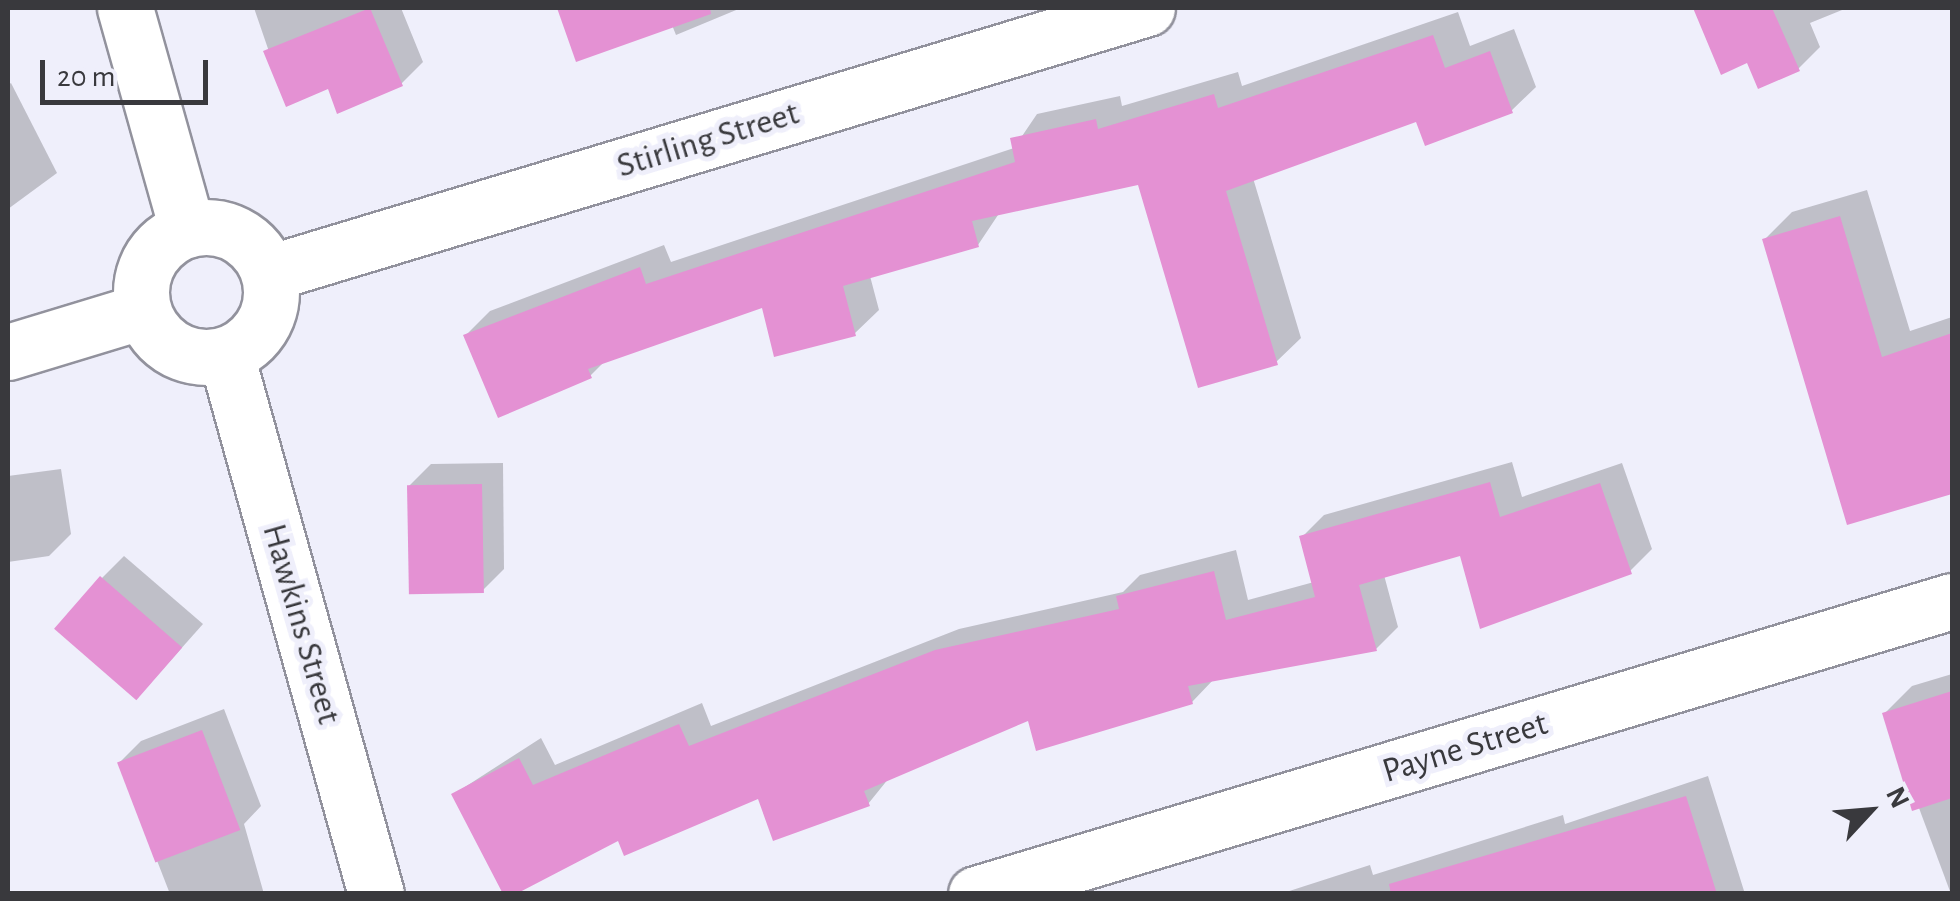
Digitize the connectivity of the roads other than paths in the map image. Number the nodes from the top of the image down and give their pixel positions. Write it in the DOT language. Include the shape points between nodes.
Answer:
graph roads {
  1 [pos="125,8"];
  2 [pos="1147,8"];
  3 [pos="187,229"];
  4 [pos="269,273"];
  5 [pos="143,311"];
  6 [pos="8,352"];
  7 [pos="226,355"];
  8 [pos="1952,601"];
  9 [pos="376,894"];
  10 [pos="976,894"];
  1 -- 3 [label="street"];
  2 -- 4 [label="street, Stirling Street"];
  3 -- 4 [label="street" via="228,230"];
  3 -- 5 [label="street" via="149,261"];
  4 -- 7 [label="street" via="269,314"];
  5 -- 6 [label="street"];
  5 -- 7 [label="street" via="176,349"];
  7 -- 9 [label="street, Hawkins Street"];
  8 -- 10 [label="street, Payne Street"];
}
